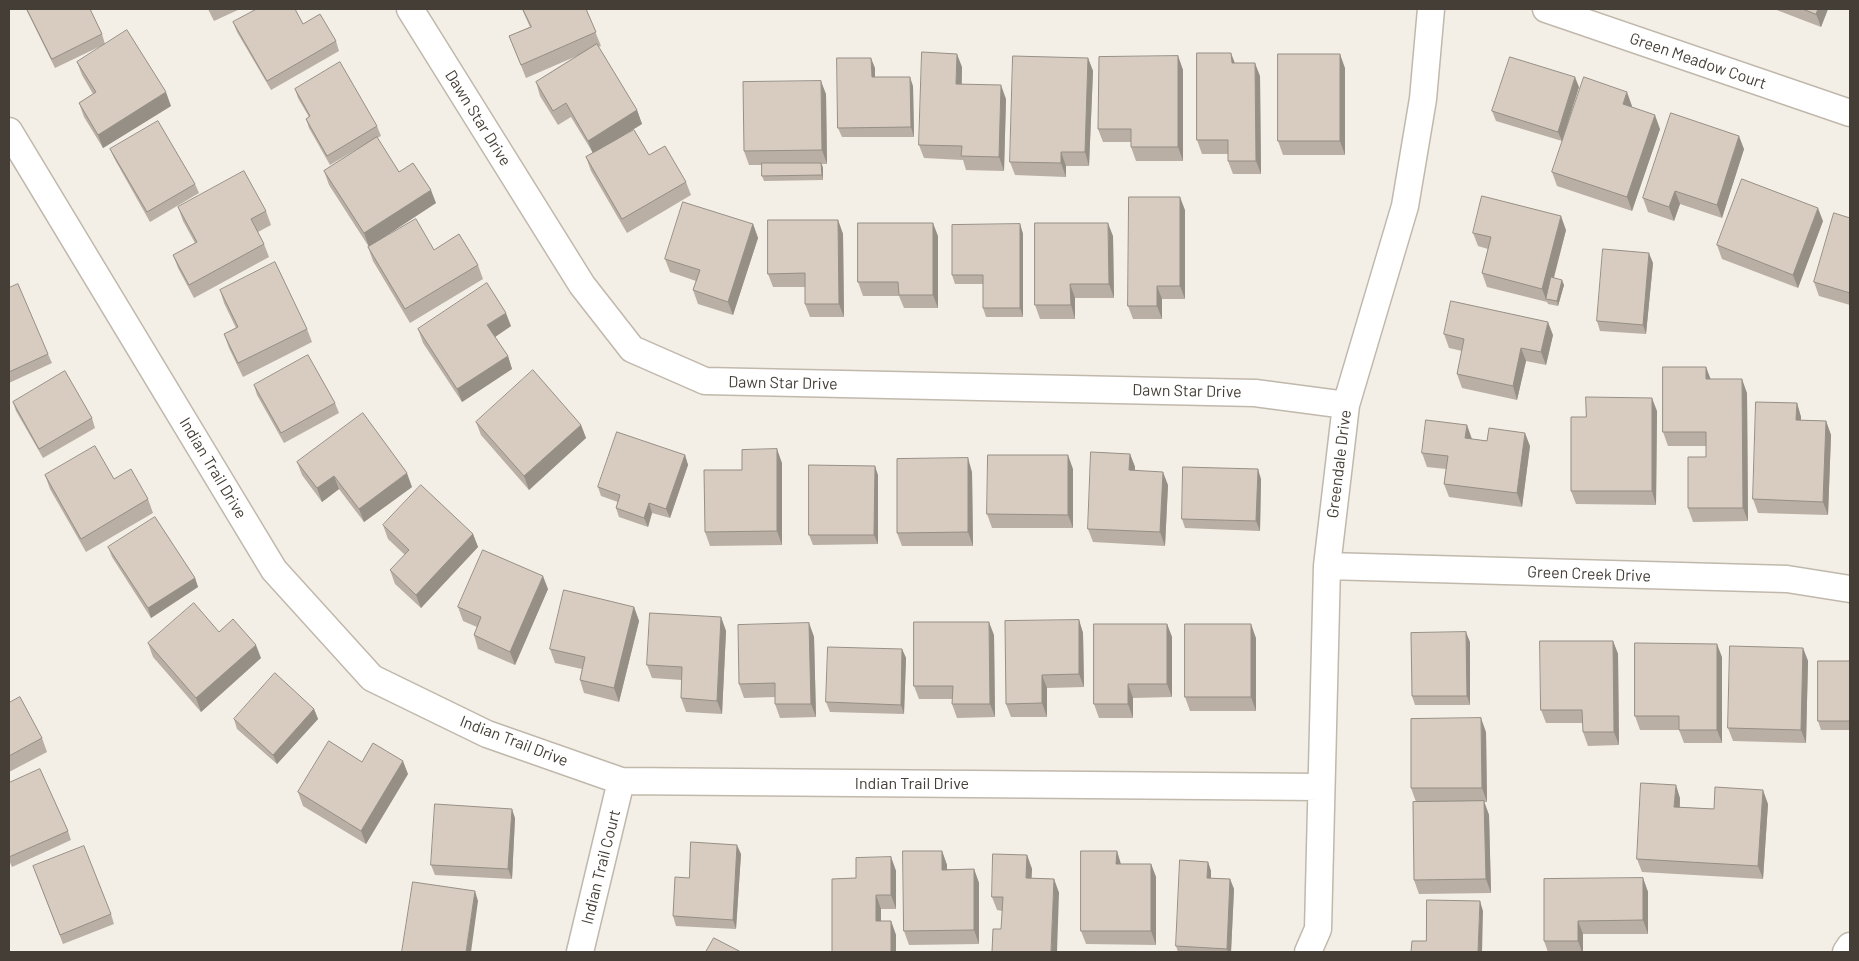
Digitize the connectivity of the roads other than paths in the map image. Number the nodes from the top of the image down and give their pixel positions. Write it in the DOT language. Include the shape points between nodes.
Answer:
graph roads {
  1 [pos="410,9"];
  2 [pos="1431,9"];
  3 [pos="1546,9"];
  4 [pos="1850,113"];
  5 [pos="9,132"];
  6 [pos="1346,405"];
  7 [pos="1327,566"];
  8 [pos="1850,589"];
  9 [pos="621,781"];
  10 [pos="1320,787"];
  11 [pos="1313,941"];
  12 [pos="1850,946"];
  13 [pos="580,952"];
  14 [pos="1330,952"];
  15 [pos="1846,952"];
  1 -- 6 [label="street, Dawn Star Drive" via="582,285 632,350 705,381 1255,393"];
  2 -- 6 [label="street, Greendale Drive" via="1423,99 1405,206"];
  3 -- 4 [label="street, Green Meadow Court"];
  5 -- 9 [label="street, Indian Trail Drive" via="274,570 372,678 487,734"];
  6 -- 7 [label="street, Greendale Drive"];
  7 -- 8 [label="street, Green Creek Drive" via="1787,580"];
  7 -- 10 [label="street, Greendale Drive"];
  9 -- 10 [label="street, Indian Trail Drive"];
  9 -- 13 [label="street, Indian Trail Court"];
  10 -- 11 [label="street, Greendale Drive"];
  11 -- 14 [label="street, Greendale Drive"];
  12 -- 15 [label="street"];
}
